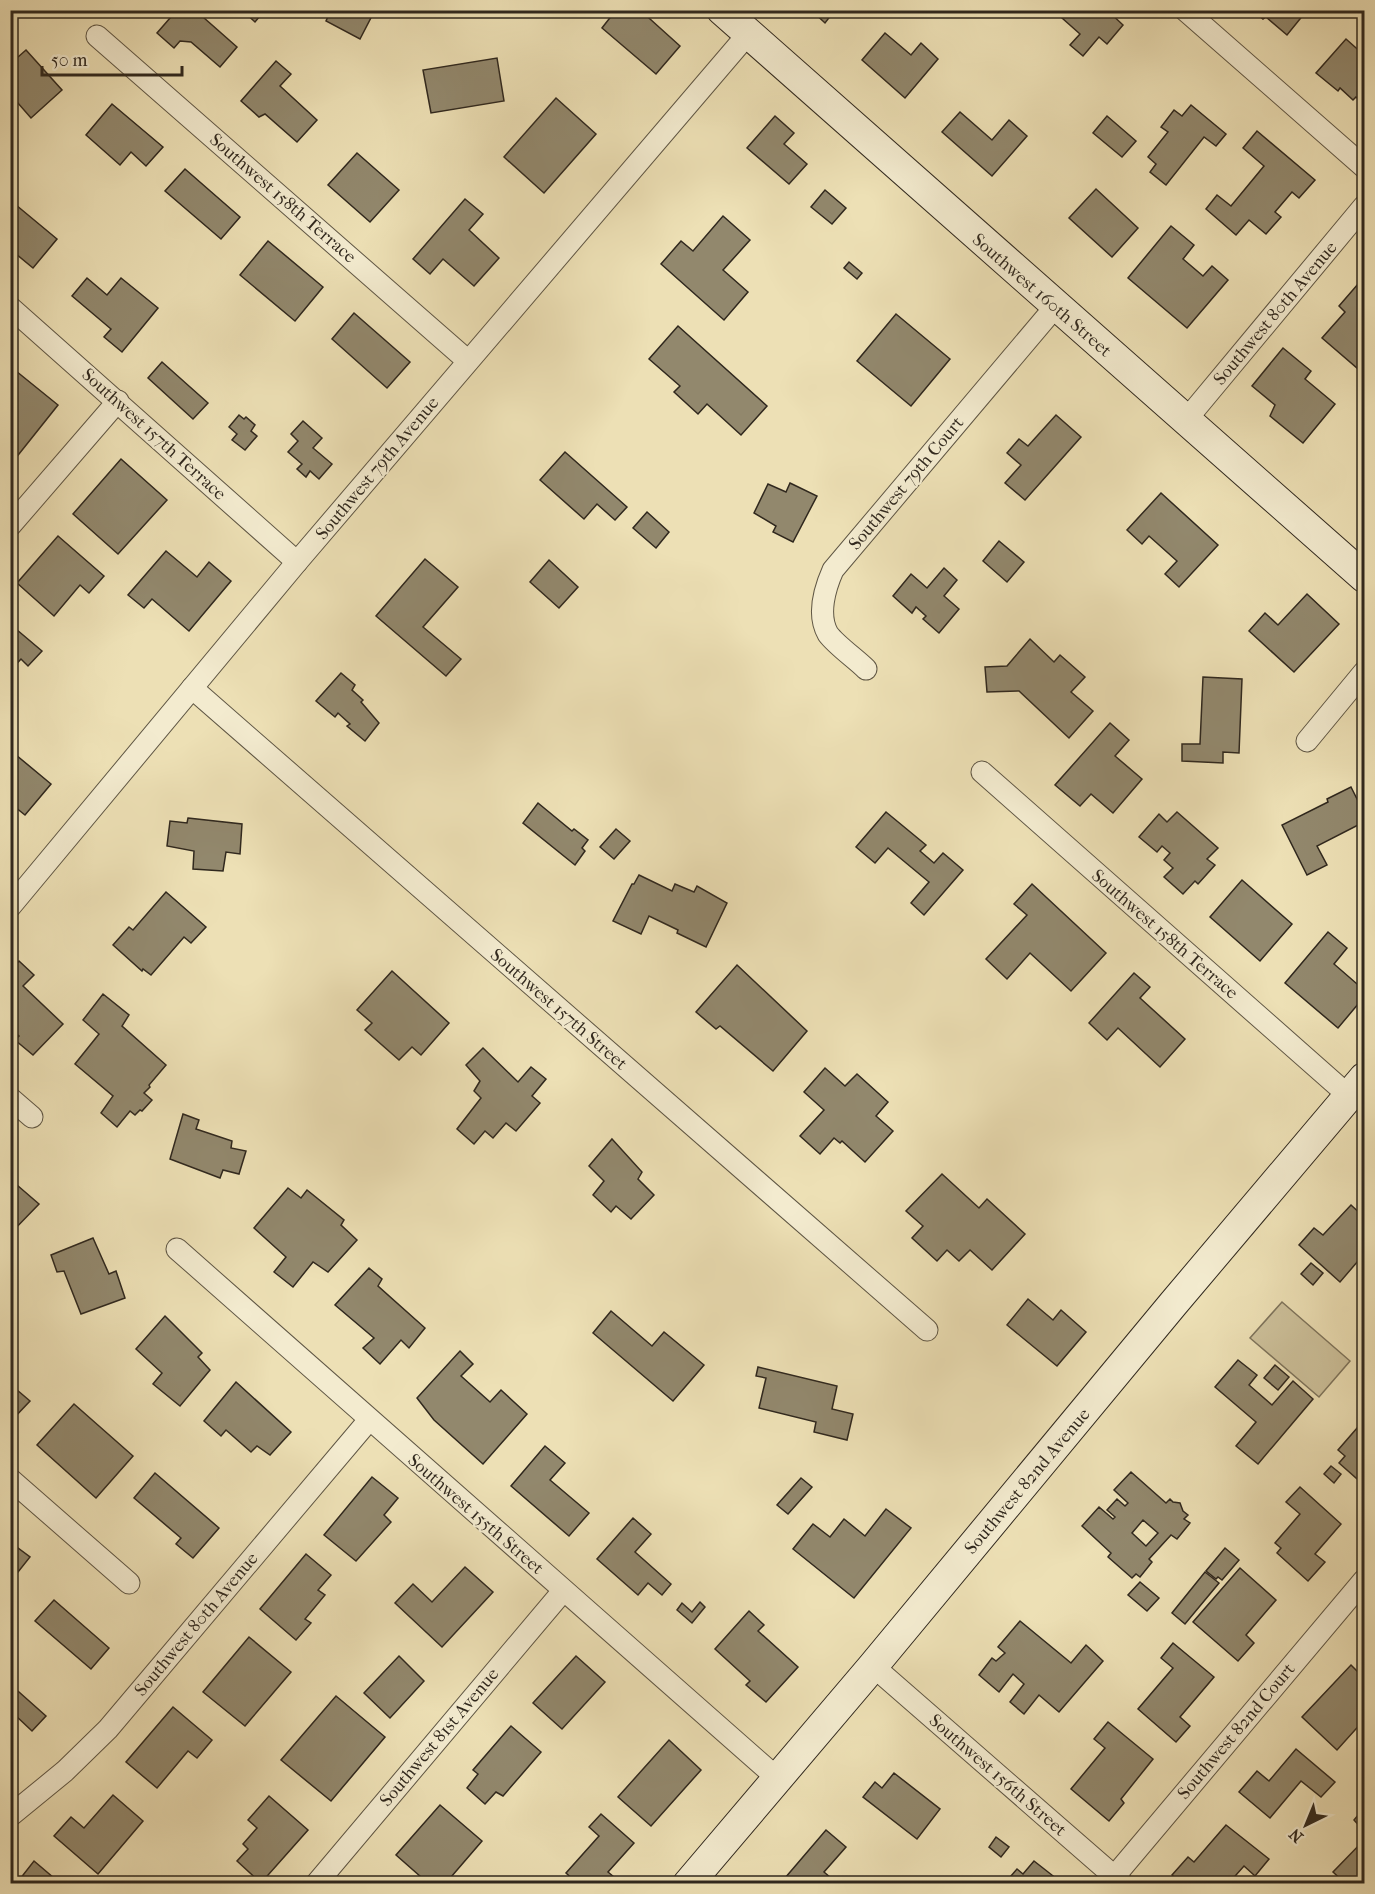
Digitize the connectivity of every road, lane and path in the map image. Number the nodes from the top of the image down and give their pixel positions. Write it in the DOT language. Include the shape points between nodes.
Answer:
graph roads {
  1 [pos="722,10"];
  2 [pos="1185,10"];
  3 [pos="748,34"];
  4 [pos="98,36"];
  5 [pos="1365,167"];
  6 [pos="1365,206"];
  7 [pos="10,307"];
  8 [pos="1055,307"];
  9 [pos="468,361"];
  10 [pos="118,401"];
  11 [pos="1186,420"];
  12 [pos="10,526"];
  13 [pos="297,562"];
  14 [pos="1365,577"];
  15 [pos="866,669"];
  16 [pos="1365,672"];
  17 [pos="192,688"];
  18 [pos="1307,741"];
  19 [pos="982,772"];
  20 [pos="10,908"];
  21 [pos="1357,1087"];
  22 [pos="10,1098"];
  23 [pos="32,1117"];
  24 [pos="177,1249"];
  25 [pos="927,1330"];
  26 [pos="369,1420"];
  27 [pos="10,1479"];
  28 [pos="1365,1580"];
  29 [pos="129,1583"];
  30 [pos="563,1591"];
  31 [pos="873,1666"];
  32 [pos="777,1778"];
  33 [pos="10,1816"];
  34 [pos="1115,1881"];
  35 [pos="316,1884"];
  36 [pos="688,1884"];
  1 -- 3 [label="street, Southwest 160th Street"];
  2 -- 5 [label="street"];
  3 -- 8 [label="street, Southwest 160th Street"];
  3 -- 9 [label="street, Southwest 79th Avenue"];
  4 -- 9 [label="street, Southwest 158th Terrace"];
  6 -- 11 [label="street, Southwest 80th Avenue"];
  7 -- 10 [label="street, Southwest 157th Terrace"];
  8 -- 11 [label="street, Southwest 160th Street"];
  8 -- 15 [label="street, Southwest 79th Court" via="833,570 824,601 824,621 829,634"];
  9 -- 13 [label="street, Southwest 79th Avenue"];
  10 -- 12 [label="street"];
  10 -- 13 [label="street, Southwest 157th Terrace"];
  11 -- 14 [label="street, Southwest 160th Street"];
  13 -- 17 [label="street, Southwest 79th Avenue"];
  16 -- 18 [label="street"];
  17 -- 20 [label="street, Southwest 79th Avenue"];
  17 -- 25 [label="street, Southwest 157th Street"];
  19 -- 21 [label="street, Southwest 158th Terrace"];
  21 -- 31 [label="street, Southwest 82nd Avenue"];
  22 -- 23 [label="street"];
  24 -- 26 [label="street, Southwest 155th Street"];
  26 -- 30 [label="street, Southwest 155th Street"];
  26 -- 33 [label="street, Southwest 80th Avenue" via="108,1729"];
  27 -- 29 [label="street"];
  28 -- 34 [label="street, Southwest 82nd Court"];
  30 -- 32 [label="street, Southwest 155th Street"];
  30 -- 35 [label="street, Southwest 81st Avenue"];
  31 -- 32 [label="street, Southwest 82nd Avenue"];
  31 -- 34 [label="street, Southwest 156th Street"];
  32 -- 36 [label="street, Southwest 82nd Avenue"];
}
